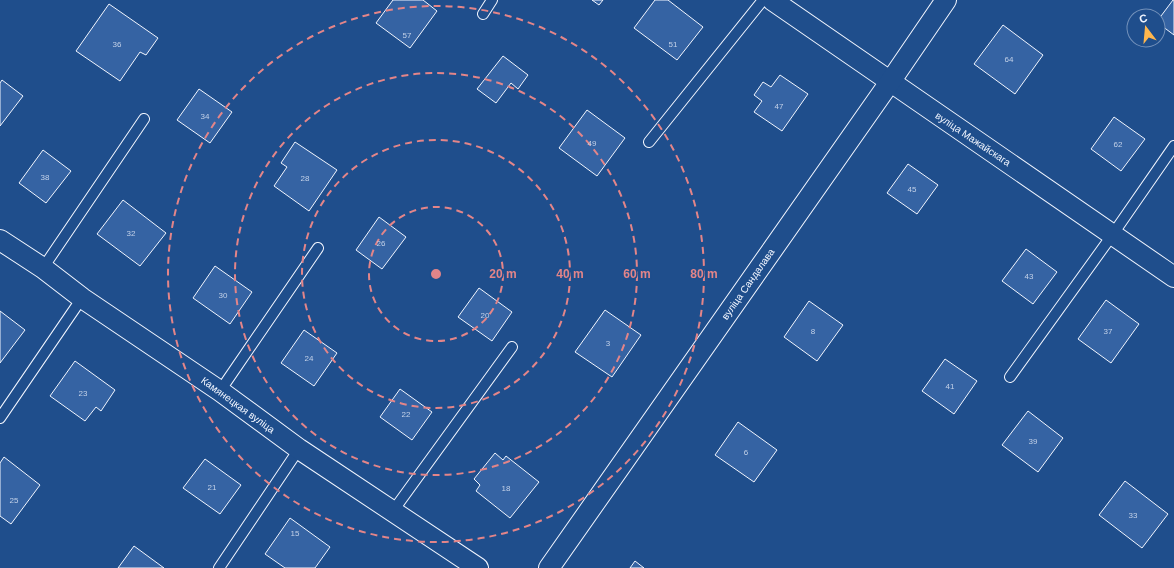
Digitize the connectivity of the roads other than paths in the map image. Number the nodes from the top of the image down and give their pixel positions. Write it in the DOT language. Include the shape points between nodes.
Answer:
graph roads {
  1 [pos="492,0"];
  2 [pos="763,0"];
  3 [pos="772,0"];
  4 [pos="946,0"];
  5 [pos="483,14"];
  6 [pos="890,82"];
  7 [pos="144,119"];
  8 [pos="650,142"];
  9 [pos="1174,146"];
  10 [pos="1113,234"];
  11 [pos="0,240"];
  12 [pos="318,248"];
  13 [pos="43,268"];
  14 [pos="1174,277"];
  15 [pos="82,298"];
  16 [pos="512,347"];
  17 [pos="1010,377"];
  18 [pos="220,391"];
  19 [pos="0,418"];
  20 [pos="298,449"];
  21 [pos="393,511"];
  22 [pos="219,568"];
  23 [pos="478,568"];
  24 [pos="549,568"];
  1 -- 5 [label="lane"];
  2 -- 8 [label="lane"];
  3 -- 6 [label="street, вуліца Мажайскага"];
  4 -- 6 [label="street, вуліца Сандалава"];
  6 -- 10 [label="street, вуліца Мажайскага"];
  6 -- 24 [label="street, вуліца Сандалава"];
  7 -- 13 [label="lane"];
  9 -- 10 [label="lane"];
  10 -- 14 [label="street, вуліца Мажайскага"];
  10 -- 17 [label="lane"];
  11 -- 13 [label="street, Камянецкая вуліца"];
  12 -- 18 [label="lane"];
  13 -- 15 [label="street, Камянецкая вуліца"];
  15 -- 18 [label="street, Камянецкая вуліца"];
  15 -- 19 [label="lane"];
  16 -- 21 [label="lane"];
  18 -- 20 [label="street, Камянецкая вуліца"];
  20 -- 21 [label="street, Камянецкая вуліца"];
  20 -- 22 [label="lane"];
  21 -- 23 [label="street, Камянецкая вуліца"];
}
